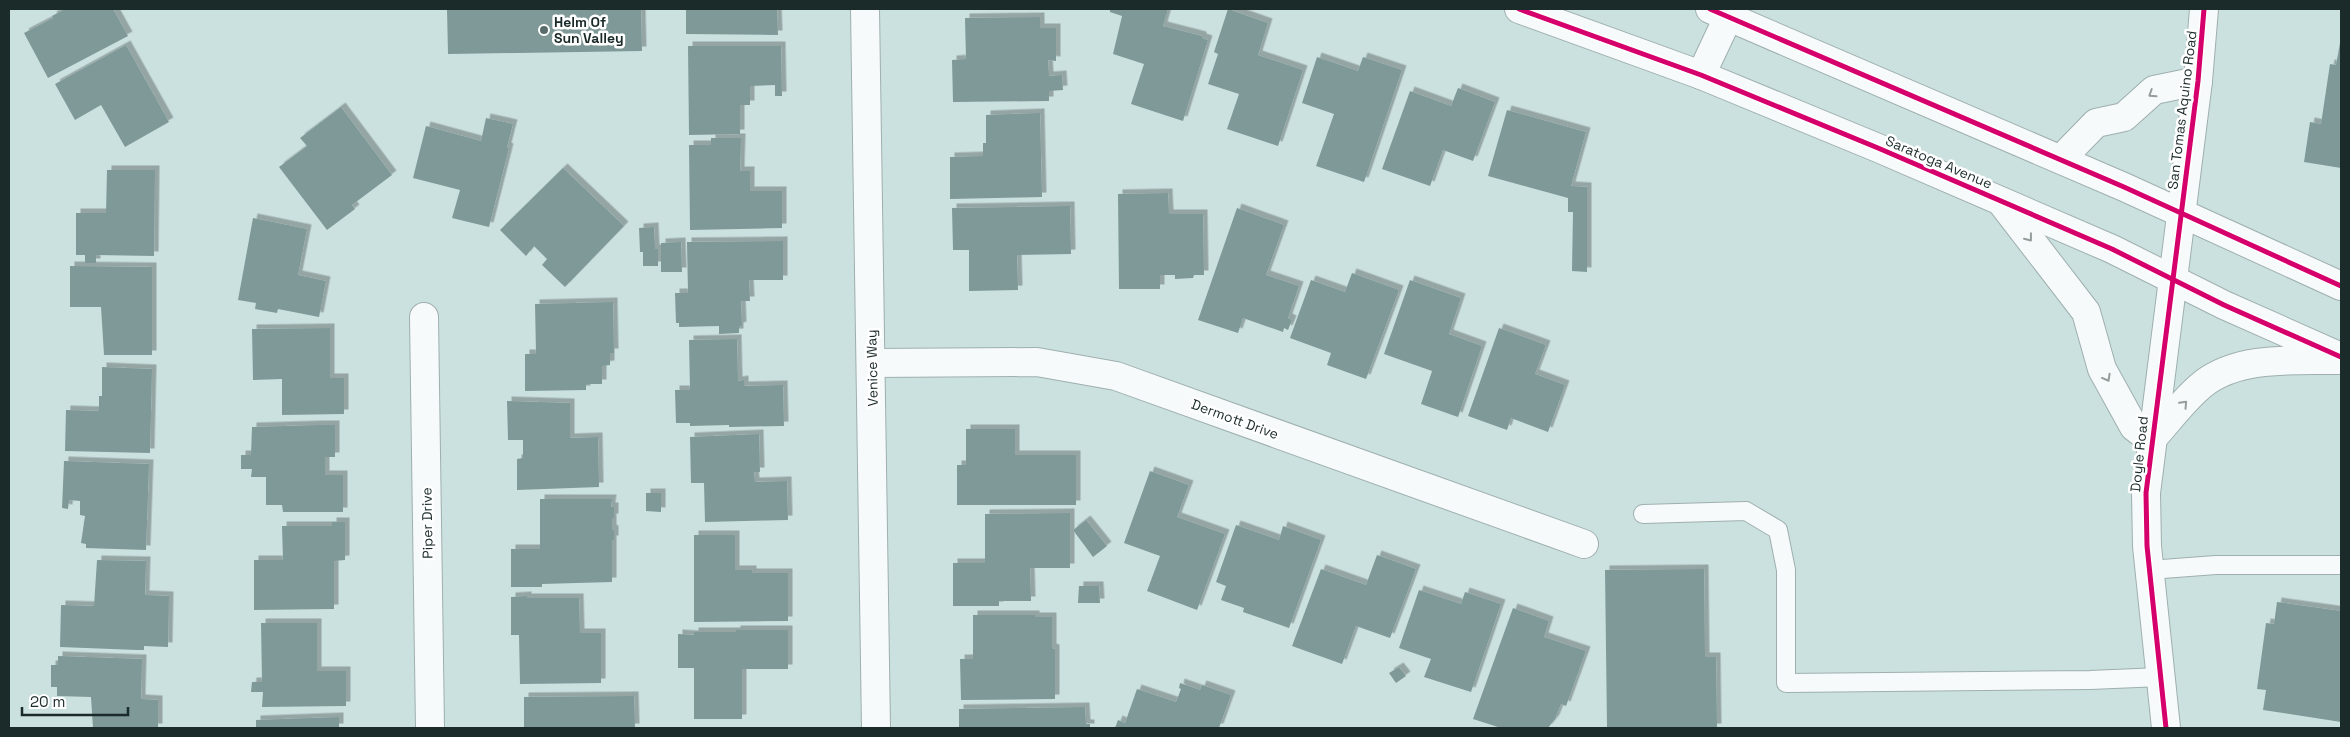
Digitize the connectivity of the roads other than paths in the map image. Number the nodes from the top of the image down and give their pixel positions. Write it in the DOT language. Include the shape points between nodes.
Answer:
graph roads {
  1 [pos="865,9"];
  2 [pos="1519,9"];
  3 [pos="2204,9"];
  4 [pos="1724,11"];
  5 [pos="1701,75"];
  6 [pos="2198,81"];
  7 [pos="2061,159"];
  8 [pos="1999,200"];
  9 [pos="2181,214"];
  10 [pos="2172,278"];
  11 [pos="2341,286"];
  12 [pos="424,317"];
  13 [pos="2341,358"];
  14 [pos="872,363"];
  15 [pos="2151,440"];
  16 [pos="1642,514"];
  17 [pos="1584,544"];
  18 [pos="2341,565"];
  19 [pos="2150,570"];
  20 [pos="2161,677"];
  21 [pos="430,728"];
  22 [pos="876,728"];
  23 [pos="2166,728"];
  1 -- 14 [label="main road, Venice Way"];
  2 -- 5 [label="main road, Saratoga Avenue"];
  3 -- 6 [label="main road, San Tomas Aquino Road"];
  4 -- 5 [label="main road"];
  4 -- 7 [label="main road"];
  5 -- 8 [label="main road, Saratoga Avenue"];
  6 -- 7 [label="main road, one-way" via="2154,90 2124,117 2096,123"];
  6 -- 9 [label="main road, San Tomas Aquino Road"];
  7 -- 9 [label="main road"];
  8 -- 10 [label="main road, Saratoga Avenue"];
  8 -- 15 [label="main road, one-way" via="2086,312 2102,368 2134,426"];
  9 -- 10 [label="main road, Doyle Road"];
  9 -- 11 [label="main road"];
  10 -- 13 [label="main road, Saratoga Avenue"];
  10 -- 15 [label="main road, Doyle Road"];
  12 -- 21 [label="main road, Piper Drive"];
  15 -- 13 [label="main road, one-way" via="2203,384 2220,374 2244,365"];
  14 -- 17 [label="main road, Dermott Drive" via="1037,362 1116,376"];
  14 -- 22 [label="main road, Venice Way"];
  15 -- 19 [label="main road, Doyle Road" via="2146,493"];
  16 -- 20 [label="lane" via="1746,511 1778,530 1786,570 1786,683"];
  18 -- 19 [label="lane" via="2216,565"];
  19 -- 20 [label="main road, Doyle Road"];
  20 -- 23 [label="main road, Doyle Road"];
}
